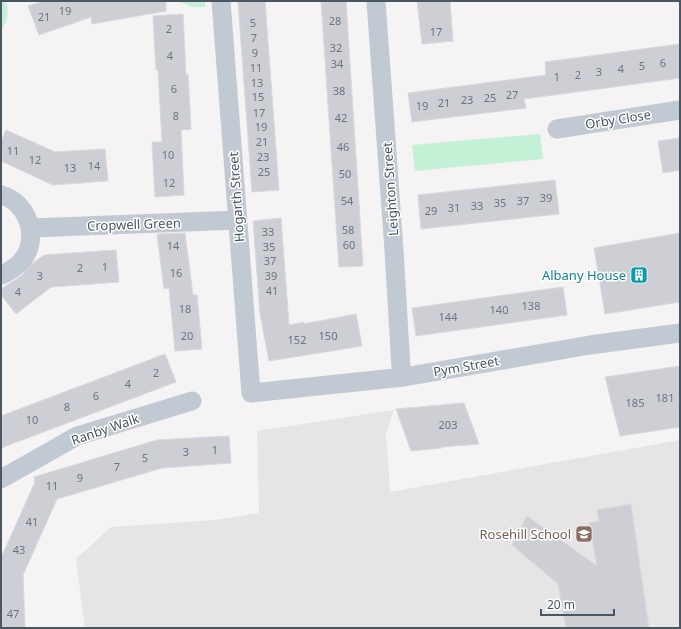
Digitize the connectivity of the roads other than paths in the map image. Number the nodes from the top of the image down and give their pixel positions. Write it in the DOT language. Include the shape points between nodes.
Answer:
graph roads {
  1 [pos="221,1"];
  2 [pos="376,1"];
  3 [pos="680,110"];
  4 [pos="556,129"];
  5 [pos="1,195"];
  6 [pos="238,220"];
  7 [pos="31,228"];
  8 [pos="1,275"];
  9 [pos="680,333"];
  10 [pos="404,377"];
  11 [pos="251,394"];
  12 [pos="192,401"];
  13 [pos="1,479"];
  1 -- 6 [label="street, Hogarth Street"];
  2 -- 10 [label="street, Leighton Street" via="401,368"];
  3 -- 4 [label="street, Orby Close"];
  5 -- 7 [label="street" via="9,197 24,210"];
  6 -- 7 [label="street, Cropwell Green"];
  6 -- 11 [label="street, Hogarth Street"];
  7 -- 8 [label="street" via="30,247 20,263"];
  9 -- 10 [label="street, Pym Street" via="590,345"];
  10 -- 11 [label="street, Pym Street"];
  12 -- 13 [label="street, Ranby Walk" via="77,436"];
}
